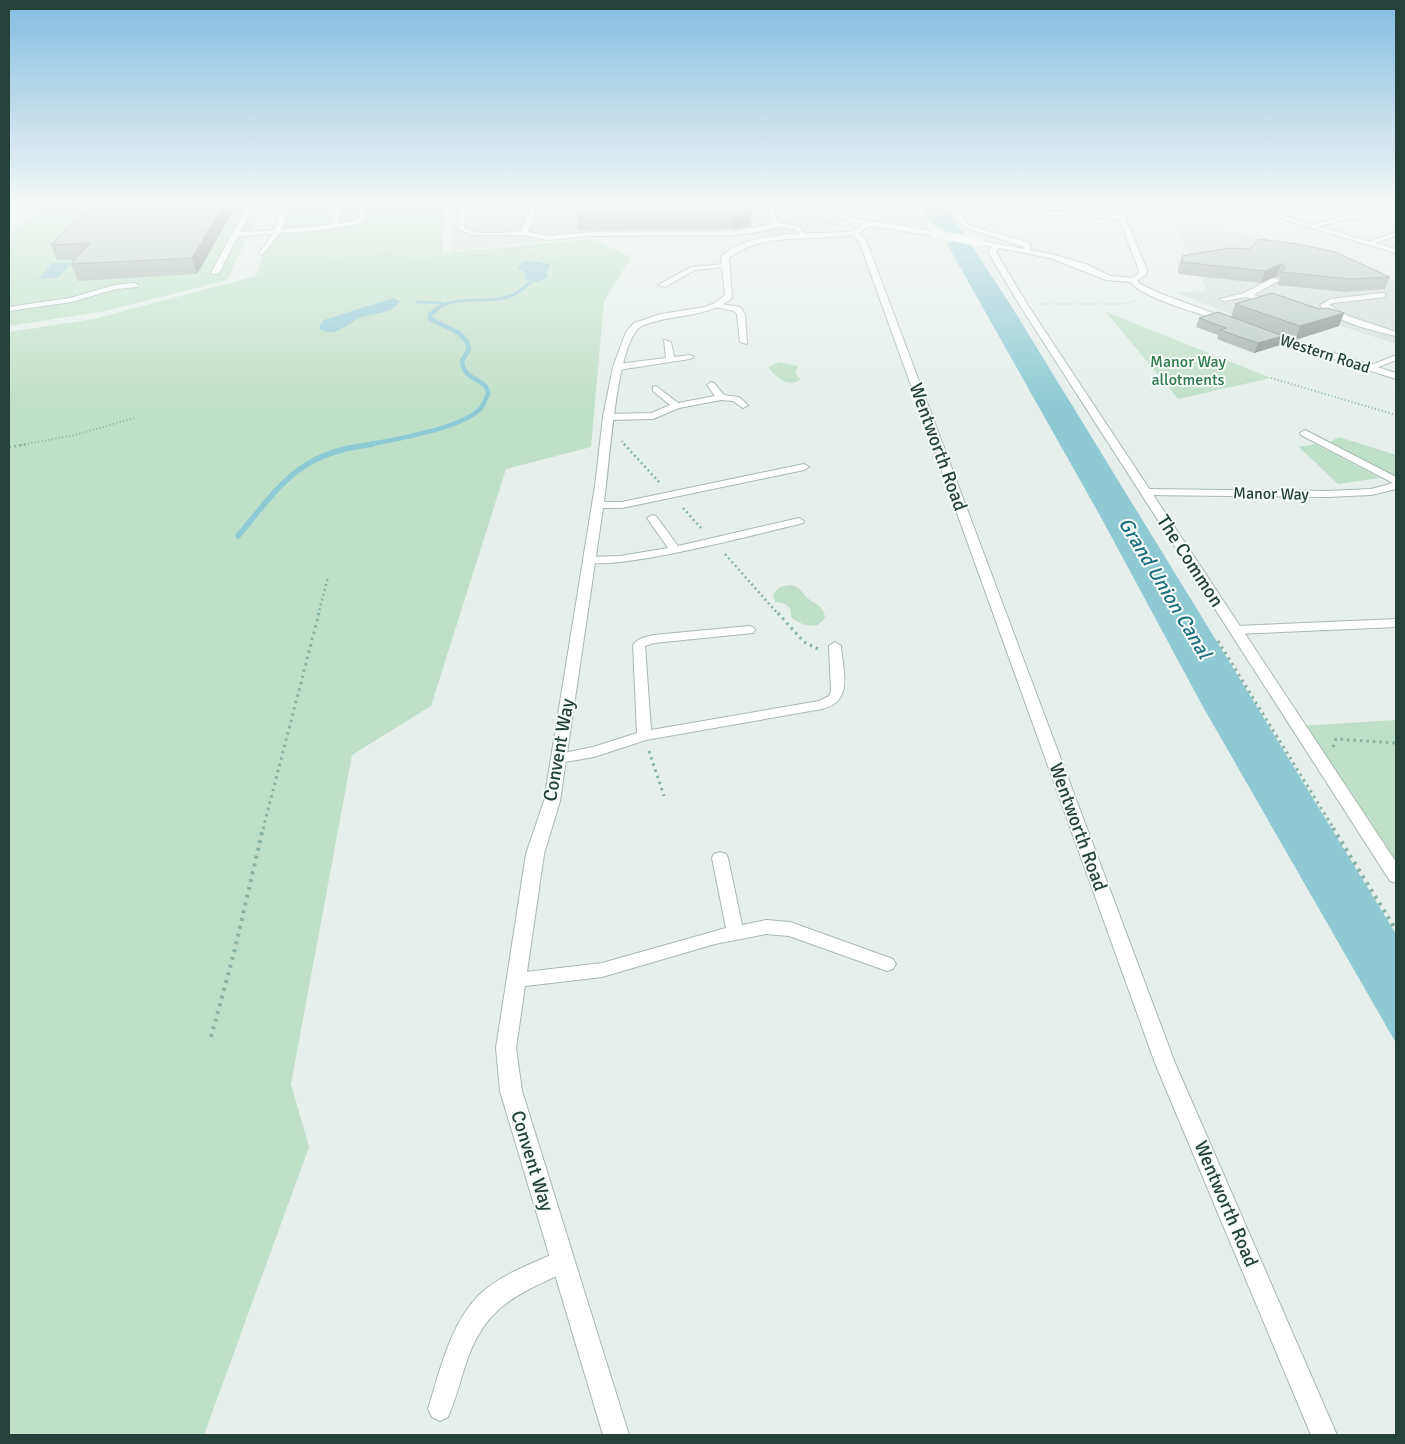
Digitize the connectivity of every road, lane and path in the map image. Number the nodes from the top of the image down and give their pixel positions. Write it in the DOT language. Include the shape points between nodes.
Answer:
graph roads {
  1 [pos="688,271"];
  2 [pos="726,271"];
  3 [pos="874,271"];
  4 [pos="1004,271"];
  5 [pos="1093,271"];
  6 [pos="1143,271"];
  7 [pos="1132,280"];
  8 [pos="1276,280"];
  9 [pos="134,285"];
  10 [pos="662,285"];
  11 [pos="1156,295"];
  12 [pos="1246,295"];
  13 [pos="1382,295"];
  14 [pos="1170,298"];
  15 [pos="1224,299"];
  16 [pos="1023,304"];
  17 [pos="718,305"];
  18 [pos="1285,306"];
  19 [pos="9,309"];
  20 [pos="1338,315"];
  21 [pos="1328,317"];
  22 [pos="1238,324"];
  23 [pos="1256,330"];
  24 [pos="1396,334"];
  25 [pos="667,342"];
  26 [pos="744,342"];
  27 [pos="690,357"];
  28 [pos="1396,357"];
  29 [pos="671,360"];
  30 [pos="618,367"];
  31 [pos="1368,368"];
  32 [pos="1396,376"];
  33 [pos="1271,378"];
  34 [pos="711,384"];
  35 [pos="656,389"];
  36 [pos="721,397"];
  37 [pos="742,405"];
  38 [pos="676,406"];
  39 [pos="1396,415"];
  40 [pos="608,417"];
  41 [pos="134,418"];
  42 [pos="1305,433"];
  43 [pos="9,447"];
  44 [pos="804,467"];
  45 [pos="1396,481"];
  46 [pos="1396,486"];
  47 [pos="1146,492"];
  48 [pos="597,506"];
  49 [pos="652,518"];
  50 [pos="799,522"];
  51 [pos="675,550"];
  52 [pos="590,560"];
  53 [pos="328,577"];
  54 [pos="1396,623"];
  55 [pos="749,630"];
  56 [pos="1236,630"];
  57 [pos="835,646"];
  58 [pos="644,736"];
  59 [pos="1396,743"];
  60 [pos="1333,748"];
  61 [pos="559,758"];
  62 [pos="664,796"];
  63 [pos="720,858"];
  64 [pos="1396,876"];
  65 [pos="735,933"];
  66 [pos="886,964"];
  67 [pos="517,980"];
  68 [pos="211,1037"];
  69 [pos="563,1261"];
  70 [pos="440,1409"];
  71 [pos="616,1435"];
  72 [pos="1324,1435"];
  1 -- 10 [label="lane"];
  2 -- 17 [label="street" via="729,296"];
  3 -- 72 [label="street, Wentworth Road" via="1165,1063"];
  4 -- 16 [label="street, The Common"];
  5 -- 7 [label="street" via="1109,278"];
  6 -- 7 [label="street"];
  7 -- 11 [label="street"];
  7 -- 14 [label="street" via="1149,285"];
  8 -- 12 [label="lane"];
  9 -- 19 [label="lane" via="71,300"];
  11 -- 14 [label="street"];
  11 -- 16 [label="path" via="1124,304"];
  12 -- 15 [label="lane"];
  12 -- 18 [label="lane"];
  13 -- 20 [label="lane" via="1331,301 1324,305"];
  14 -- 22 [label="street"];
  16 -- 47 [label="street, The Common"];
  17 -- 26 [label="lane" via="737,309 741,314"];
  17 -- 30 [label="street, Convent Way" via="637,325 630,332"];
  20 -- 21 [label="lane"];
  20 -- 24 [label="lane"];
  23 -- 31 [label="street, Western Road"];
  25 -- 29 [label="lane"];
  27 -- 29 [label="lane"];
  28 -- 31 [label="lane"];
  29 -- 30 [label="lane"];
  30 -- 40 [label="street, Convent Way"];
  31 -- 32 [label="street, Western Road"];
  33 -- 39 [label="path"];
  34 -- 36 [label="lane"];
  35 -- 38 [label="lane"];
  36 -- 37 [label="lane" via="736,399"];
  36 -- 38 [label="lane"];
  38 -- 40 [label="lane" via="653,416"];
  40 -- 48 [label="street, Convent Way"];
  41 -- 43 [label="path" via="76,435"];
  42 -- 45 [label="street"];
  44 -- 48 [label="street" via="622,505"];
  46 -- 47 [label="street, Manor Way" via="1371,492 1327,494"];
  47 -- 56 [label="street, The Common"];
  48 -- 52 [label="street, Convent Way"];
  49 -- 51 [label="lane"];
  50 -- 51 [label="lane"];
  51 -- 52 [label="lane" via="620,559"];
  52 -- 61 [label="street, Convent Way"];
  53 -- 68 [label="path"];
  54 -- 56 [label="street"];
  55 -- 58 [label="lane" via="654,639 639,645"];
  56 -- 64 [label="street, The Common"];
  57 -- 58 [label="lane" via="838,692 834,699 822,705"];
  58 -- 61 [label="lane" via="594,752"];
  58 -- 62 [label="path"];
  59 -- 60 [label="path" via="1336,739"];
  61 -- 67 [label="street, Convent Way" via="552,801 535,854"];
  63 -- 65 [label="lane"];
  65 -- 66 [label="lane" via="766,927 790,929"];
  65 -- 67 [label="lane" via="602,970"];
  67 -- 69 [label="street, Convent Way" via="506,1048 511,1091"];
  69 -- 70 [label="lane" via="498,1295 482,1309 466,1335"];
  69 -- 71 [label="street, Convent Way"];
}
